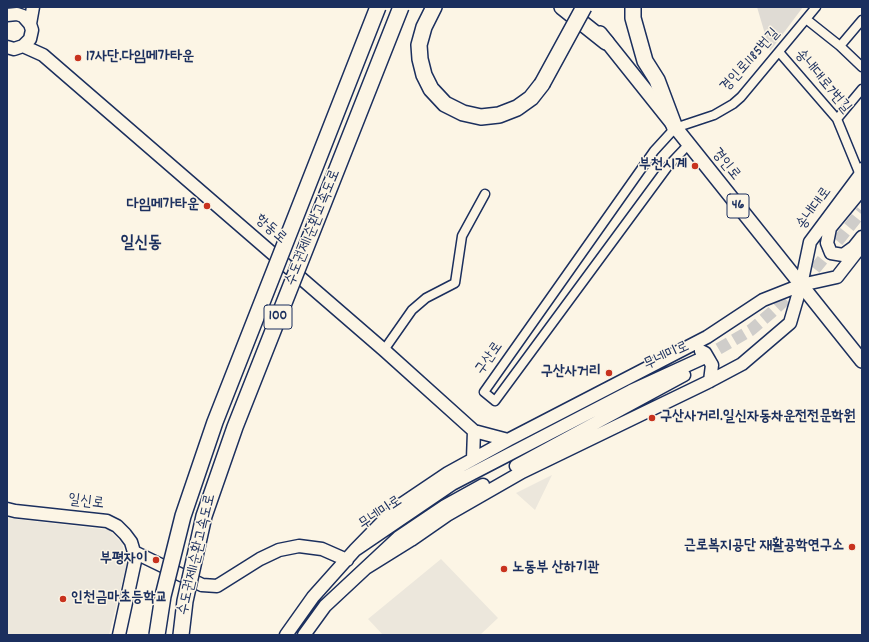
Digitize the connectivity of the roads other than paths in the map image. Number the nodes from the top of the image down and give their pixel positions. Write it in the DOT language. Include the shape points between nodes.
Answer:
graph roads {
  1 [pos="33,7"];
  2 [pos="378,7"];
  3 [pos="401,7"];
  4 [pos="434,7"];
  5 [pos="444,7"];
  6 [pos="562,7"];
  7 [pos="576,7"];
  8 [pos="579,7"];
  9 [pos="584,7"];
  10 [pos="633,7"];
  11 [pos="816,7"];
  12 [pos="10,13"];
  13 [pos="806,19"];
  14 [pos="862,20"];
  15 [pos="31,27"];
  16 [pos="606,42"];
  17 [pos="840,46"];
  18 [pos="13,50"];
  19 [pos="779,52"];
  20 [pos="43,56"];
  21 [pos="862,67"];
  22 [pos="538,82"];
  23 [pos="862,89"];
  24 [pos="837,119"];
  25 [pos="675,128"];
  26 [pos="688,145"];
  27 [pos="861,173"];
  28 [pos="485,194"];
  29 [pos="862,237"];
  30 [pos="862,245"];
  31 [pos="801,285"];
  32 [pos="384,350"];
  33 [pos="683,350"];
  34 [pos="862,361"];
  35 [pos="710,381"];
  36 [pos="474,431"];
  37 [pos="508,440"];
  38 [pos="473,459"];
  39 [pos="7,509"];
  40 [pos="355,550"];
  41 [pos="134,552"];
  42 [pos="347,560"];
  43 [pos="366,568"];
  44 [pos="119,635"];
  45 [pos="157,635"];
  46 [pos="181,635"];
  47 [pos="286,635"];
  48 [pos="304,635"];
  1 -- 15 [label="main road"];
  2 -- 45 [label="highway, 수도권제1순환고속도로 / 100, bridge" via="214,422 183,516 163,596"];
  3 -- 46 [label="highway, 수도권제1순환고속도로 / 100, bridge" via="235,427 204,516 185,601"];
  4 -- 22 [label="highway" via="419,44 420,59 431,89 446,104 463,113 481,117 499,115 517,108 531,98"];
  5 -- 22 [label="highway" via="431,30 427,57 438,84 450,98 466,106 481,109 498,108 514,102"];
  6 -- 16 [label="highway"];
  7 -- 22 [label="highway"];
  8 -- 16 [label="main road, 경인로 / 46"];
  9 -- 22 [label="highway, bridge"];
  10 -- 25 [label="highway" via="632,18 644,61 656,80"];
  11 -- 13 [label="street, 경인로1185번길"];
  12 -- 15 [label="main road" via="23,16"];
  13 -- 17 [label="street"];
  13 -- 19 [label="street, 경인로1185번길"];
  14 -- 17 [label="street"];
  15 -- 18 [label="main road" via="30,39"];
  15 -- 20 [label="main road, 항동로"];
  16 -- 25 [label="main road, 경인로 / 46"];
  17 -- 21 [label="street"];
  18 -- 20 [label="main road, 항동로"];
  19 -- 24 [label="street, 송내대로7번길"];
  19 -- 25 [label="street, 경인로1185번길" via="733,104 714,115"];
  20 -- 32 [label="main road, 항동로"];
  23 -- 24 [label="street"];
  24 -- 27 [label="street, 송내대로7번길"];
  25 -- 26 [label="main road, 경인로 / 46"];
  25 -- 26 [label="street, 구산로" via="654,152 484,392 495,402 669,164"];
  26 -- 31 [label="main road, 경인로 / 46"];
  27 -- 29 [label="main road" via="858,194 830,228 827,242 832,253 843,255"];
  27 -- 31 [label="main road, 송내대로" via="810,242"];
  28 -- 32 [label="street" via="462,236 454,283 426,298 412,310"];
  30 -- 31 [label="main road" via="837,277"];
  31 -- 33 [label="main road" via="763,300"];
  31 -- 34 [label="main road, 경인로 / 46"];
  31 -- 35 [label="main road, 송내대로" via="790,323 742,364"];
  32 -- 36 [label="main road, 항동로"];
  33 -- 35 [label="main road" via="705,353 712,365"];
  33 -- 37 [label="main road"];
  35 -- 43 [label="main road, 송내대로" via="522,472 447,515"];
  36 -- 37 [label="main road, 항동로"];
  36 -- 38 [label="main road"];
  37 -- 38 [label="main road"];
  38 -- 40 [label="main road" via="396,508"];
  39 -- 41 [label="main road, 일신로" via="107,521 125,534"];
  40 -- 42 [label="main road, 무네미로"];
  40 -- 43 [label="main road, 무네미로" via="452,484 631,391 703,358 689,372 445,506 399,537"];
  41 -- 42 [label="main road" via="202,585 217,586 278,550 299,546 322,549"];
  41 -- 44 [label="main road" via="135,561"];
  42 -- 47 [label="main road, 무네미로" via="313,597"];
  43 -- 48 [label="main road, 무네미로" via="325,606"];
}
